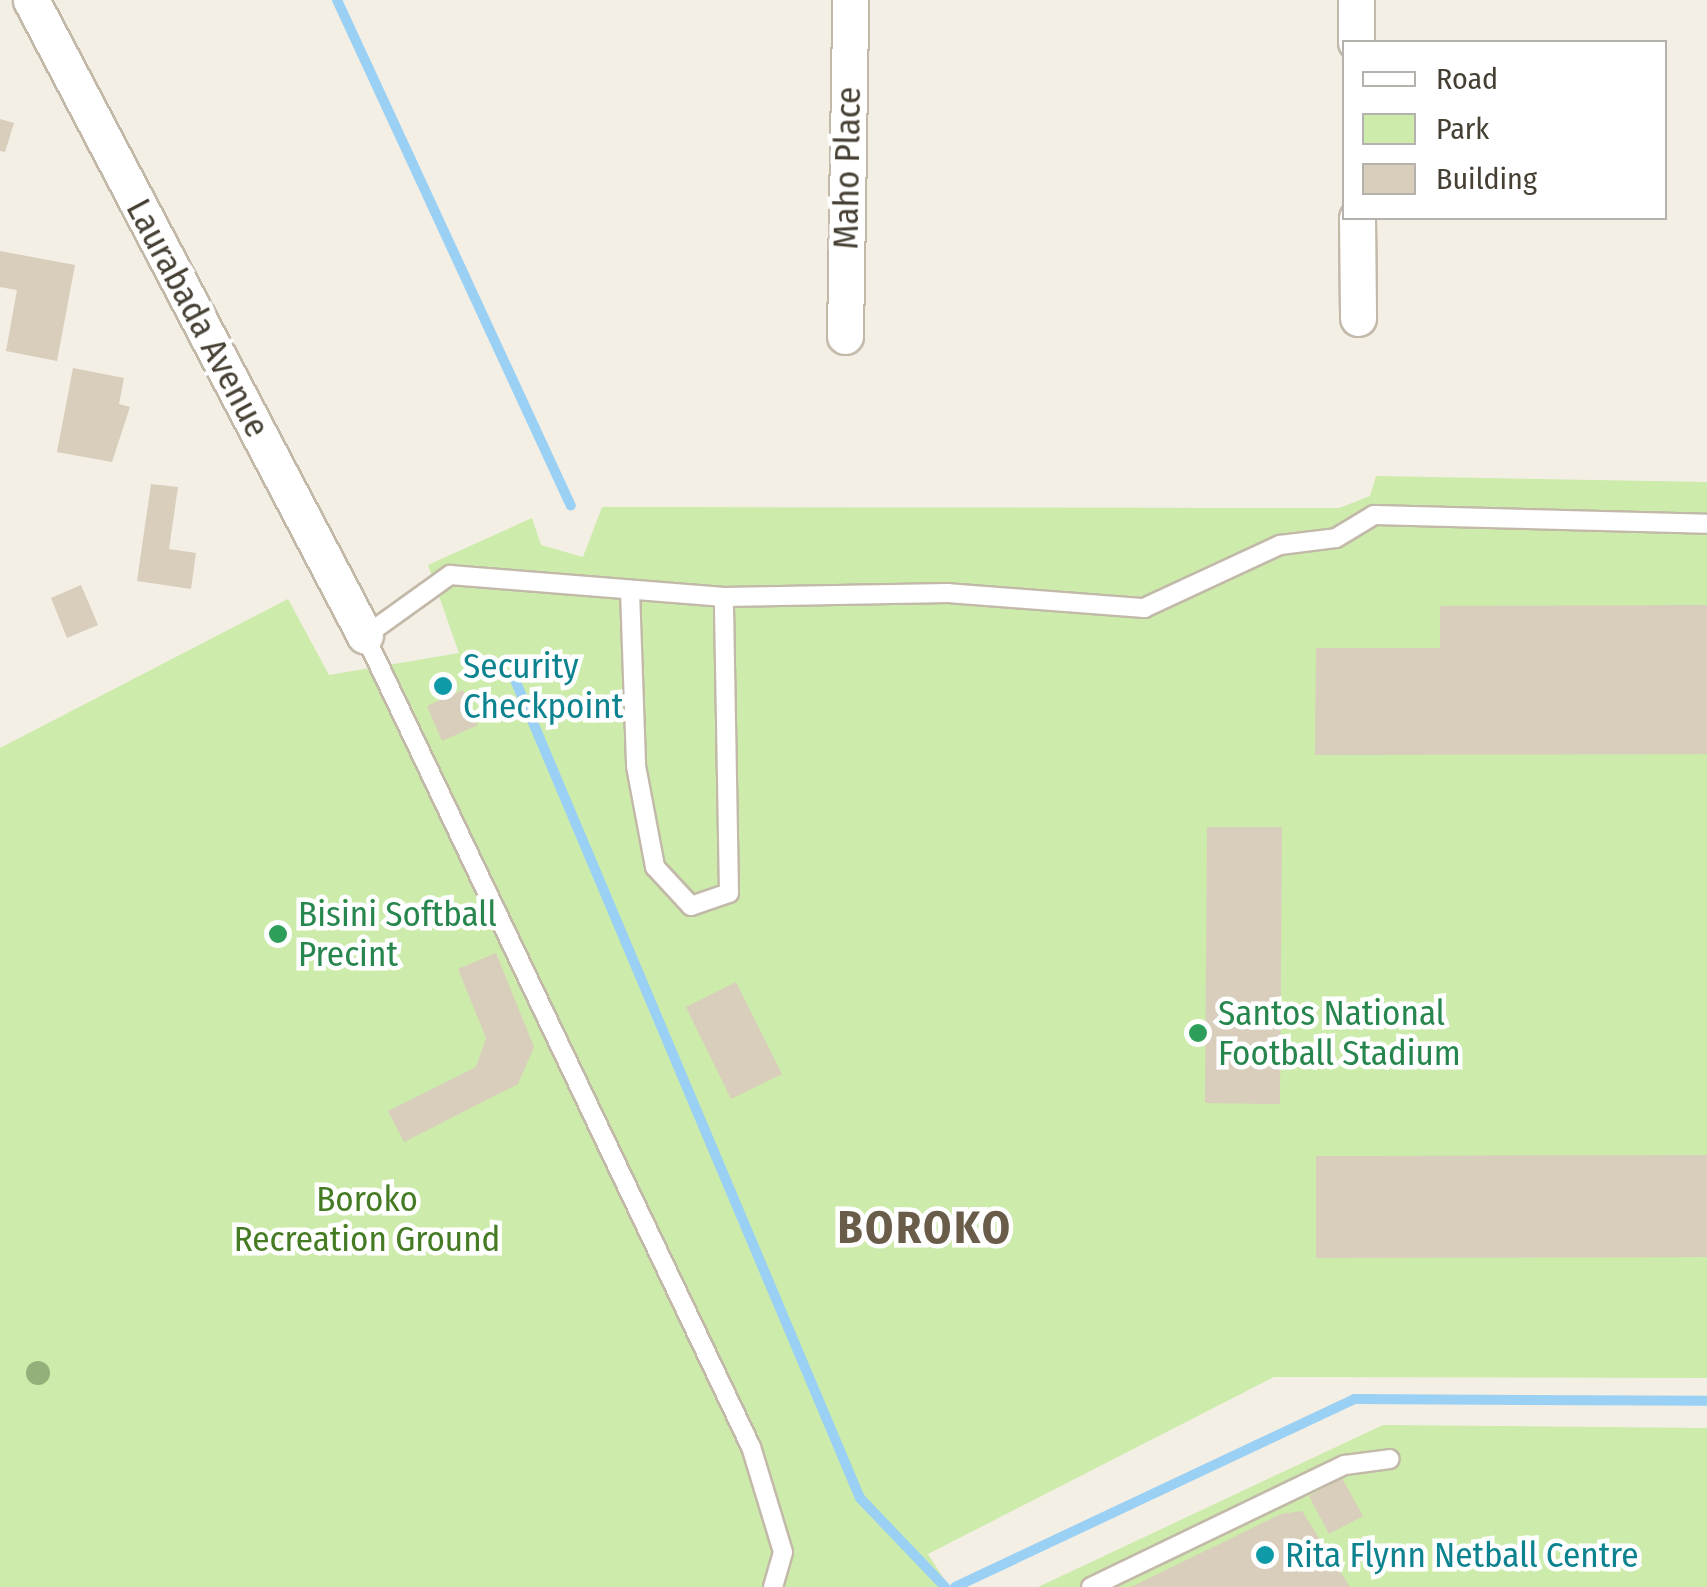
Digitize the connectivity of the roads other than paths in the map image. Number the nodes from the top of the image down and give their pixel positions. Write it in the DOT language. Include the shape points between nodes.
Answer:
graph roads {
  1 [pos="30,0"];
  2 [pos="850,0"];
  3 [pos="1356,0"];
  4 [pos="1356,40"];
  5 [pos="1357,220"];
  6 [pos="1358,318"];
  7 [pos="845,336"];
  8 [pos="1707,524"];
  9 [pos="630,591"];
  10 [pos="724,597"];
  11 [pos="365,636"];
  12 [pos="1390,1460"];
  13 [pos="773,1587"];
  14 [pos="1091,1587"];
  1 -- 11 [label="street, Laurabada Avenue"];
  2 -- 7 [label="street, Maho Place"];
  3 -- 4 [label="street"];
  5 -- 6 [label="street"];
  8 -- 10 [label="lane" via="1374,516 1336,538 1280,545 1144,608 948,594"];
  9 -- 10 [label="lane"];
  9 -- 10 [label="lane" via="636,766 655,867 691,906 729,893"];
  9 -- 11 [label="lane" via="450,575"];
  11 -- 13 [label="lane" via="751,1447 783,1552"];
  12 -- 14 [label="lane" via="1345,1465"];
}
